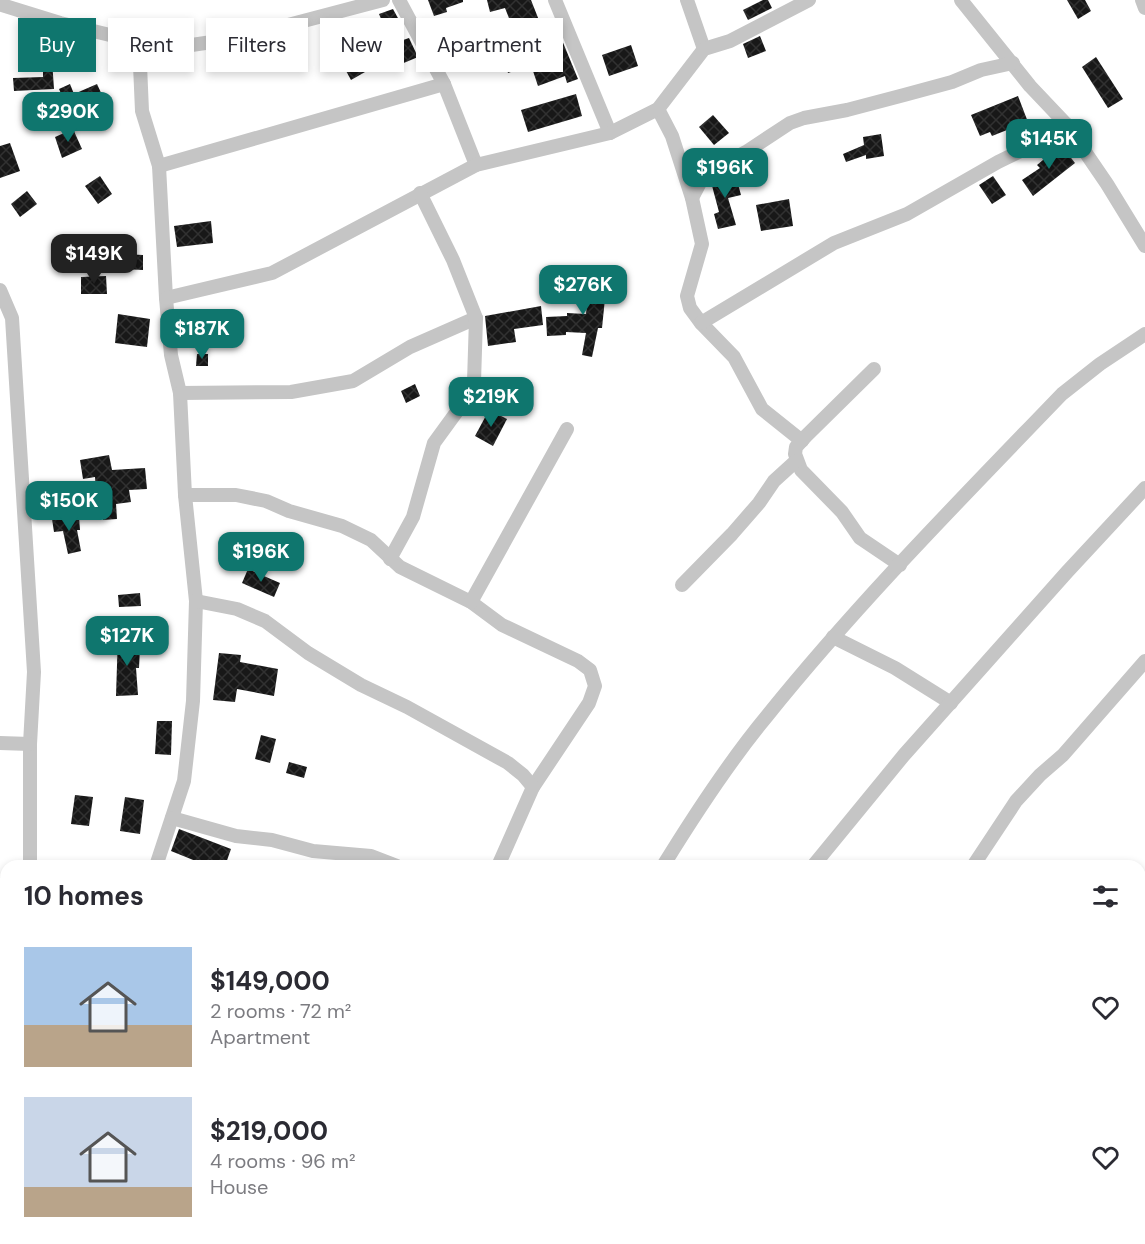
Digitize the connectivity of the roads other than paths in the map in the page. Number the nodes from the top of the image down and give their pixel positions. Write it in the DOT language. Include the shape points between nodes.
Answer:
graph roads {
  1 [pos="383,0"];
  2 [pos="399,0"];
  3 [pos="555,0"];
  4 [pos="687,0"];
  5 [pos="961,0"];
  6 [pos="1142,0"];
  7 [pos="800,2"];
  8 [pos="2,5"];
  9 [pos="1145,8"];
  10 [pos="108,35"];
  11 [pos="194,45"];
  12 [pos="704,49"];
  13 [pos="1013,63"];
  14 [pos="140,72"];
  15 [pos="444,84"];
  16 [pos="658,109"];
  17 [pos="1066,124"];
  18 [pos="610,133"];
  19 [pos="476,165"];
  20 [pos="159,166"];
  21 [pos="420,193"];
  22 [pos="692,198"];
  23 [pos="1145,246"];
  24 [pos="0,290"];
  25 [pos="166,298"];
  26 [pos="476,318"];
  27 [pos="701,323"];
  28 [pos="1145,334"];
  29 [pos="874,369"];
  30 [pos="180,393"];
  31 [pos="567,429"];
  32 [pos="802,441"];
  33 [pos="796,461"];
  34 [pos="1145,489"];
  35 [pos="185,495"];
  36 [pos="390,559"];
  37 [pos="900,565"];
  38 [pos="682,585"];
  39 [pos="196,601"];
  40 [pos="471,602"];
  41 [pos="833,637"];
  42 [pos="1145,661"];
  43 [pos="951,703"];
  44 [pos="0,743"];
  45 [pos="30,744"];
  46 [pos="533,787"];
  47 [pos="172,818"];
  48 [pos="30,860"];
  49 [pos="158,860"];
  50 [pos="381,860"];
  51 [pos="501,860"];
  52 [pos="667,860"];
  53 [pos="818,860"];
  54 [pos="977,860"];
  1 -- 11 [label="street" via="239,38"];
  2 -- 15 [label="street"];
  3 -- 18 [label="street"];
  4 -- 12 [label="street"];
  5 -- 13 [label="street"];
  6 -- 9 [label="street"];
  7 -- 12 [label="street" via="730,41"];
  8 -- 10 [label="street"];
  12 -- 16 [label="street"];
  13 -- 17 [label="street"];
  13 -- 22 [label="street" via="789,123 704,175"];
  14 -- 20 [label="street" via="142,111"];
  15 -- 19 [label="street"];
  15 -- 20 [label="street"];
  16 -- 18 [label="street"];
  16 -- 22 [label="street" via="672,136"];
  17 -- 23 [label="street"];
  17 -- 27 [label="street" via="907,214 834,243"];
  18 -- 19 [label="street"];
  19 -- 21 [label="street"];
  20 -- 25 [label="street"];
  21 -- 25 [label="street" via="272,273"];
  21 -- 26 [label="street"];
  22 -- 27 [label="street" via="702,244 687,296"];
  24 -- 45 [label="street" via="12,318 34,672"];
  25 -- 30 [label="street" via="171,355"];
  26 -- 30 [label="street" via="410,347 353,381 291,392"];
  26 -- 36 [label="street" via="474,382 434,442 413,517"];
  27 -- 32 [label="street" via="734,357 762,409"];
  28 -- 37 [label="street" via="1062,394"];
  29 -- 32 [label="street"];
  30 -- 35 [label="street"];
  31 -- 40 [label="street"];
  32 -- 33 [label="street" via="796,447"];
  33 -- 37 [label="street" via="860,538"];
  33 -- 38 [label="street"];
  34 -- 43 [label="street"];
  35 -- 36 [label="street" via="236,495 266,501 342,526 371,540"];
  35 -- 39 [label="street"];
  36 -- 40 [label="street"];
  37 -- 41 [label="street"];
  39 -- 46 [label="street" via="237,609 265,621 361,685 508,763"];
  39 -- 47 [label="street" via="193,701 184,781"];
  40 -- 46 [label="street" via="502,625 590,670 595,686 589,703"];
  41 -- 43 [label="street" via="895,668"];
  41 -- 52 [label="street" via="759,727"];
  42 -- 54 [label="street" via="1063,755 1016,801"];
  43 -- 53 [label="street"];
  44 -- 45 [label="street"];
  45 -- 48 [label="street"];
  46 -- 51 [label="street"];
  47 -- 49 [label="street"];
  47 -- 50 [label="street" via="236,836"];
}
